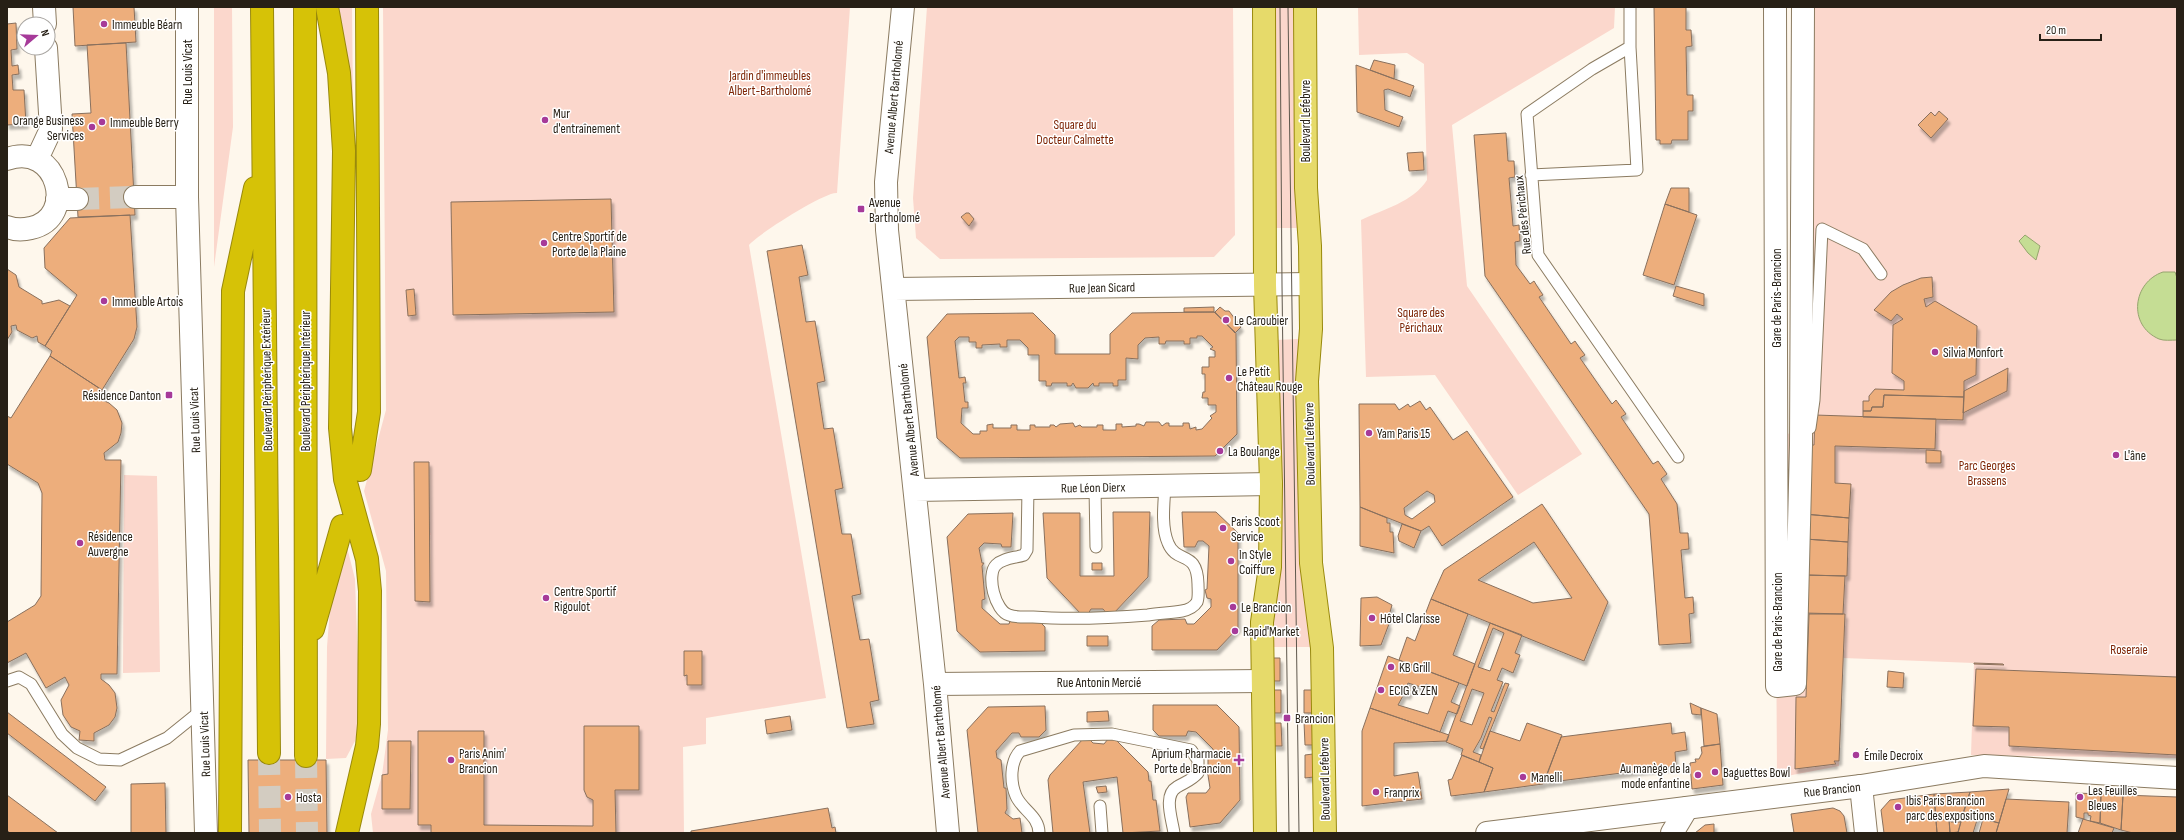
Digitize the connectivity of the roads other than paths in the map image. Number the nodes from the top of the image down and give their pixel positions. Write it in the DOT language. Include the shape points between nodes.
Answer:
graph roads {
  1 [pos="187,7"];
  2 [pos="262,7"];
  3 [pos="305,7"];
  4 [pos="327,7"];
  5 [pos="367,7"];
  6 [pos="902,7"];
  7 [pos="1264,7"];
  8 [pos="1305,7"];
  9 [pos="1630,7"];
  10 [pos="1775,7"];
  11 [pos="1803,7"];
  12 [pos="1630,47"];
  13 [pos="46,56"];
  14 [pos="263,150"];
  15 [pos="7,158"];
  16 [pos="37,159"];
  17 [pos="1531,175"];
  18 [pos="135,197"];
  19 [pos="187,197"];
  20 [pos="7,227"];
  21 [pos="1881,274"];
  22 [pos="1310,284"];
  23 [pos="1265,285"];
  24 [pos="894,289"];
  25 [pos="1808,439"];
  26 [pos="1678,457"];
  27 [pos="360,470"];
  28 [pos="1271,484"];
  29 [pos="1165,486"];
  30 [pos="1095,487"];
  31 [pos="1028,488"];
  32 [pos="915,490"];
  33 [pos="342,526"];
  34 [pos="1096,547"];
  35 [pos="305,655"];
  36 [pos="7,681"];
  37 [pos="1262,681"];
  38 [pos="935,684"];
  39 [pos="203,709"];
  40 [pos="269,752"];
  41 [pos="306,756"];
  42 [pos="2177,778"];
  43 [pos="1861,786"];
  44 [pos="1100,806"];
  45 [pos="1688,808"];
  46 [pos="206,833"];
  47 [pos="230,833"];
  48 [pos="347,833"];
  49 [pos="948,833"];
  50 [pos="1039,833"];
  51 [pos="1102,833"];
  52 [pos="1174,833"];
  53 [pos="1265,833"];
  54 [pos="1325,833"];
  55 [pos="1487,833"];
  56 [pos="1672,833"];
  57 [pos="1866,833"];
  1 -- 19 [label="street, Rue Louis Vicat"];
  2 -- 14 [label="highway, Boulevard Périphérique Extérieur"];
  3 -- 35 [label="highway, Boulevard Périphérique Intérieur"];
  4 -- 48 [label="highway" via="339,74 344,151 340,428 342,456 345,479 367,559 370,592 370,724"];
  5 -- 27 [label="highway" via="369,412"];
  6 -- 24 [label="street, Avenue Albert Bartholomé" via="886,182"];
  7 -- 23 [label="main road"];
  8 -- 22 [label="main road, Boulevard Lefebvre" via="1306,188"];
  9 -- 12 [label="lane"];
  10 -- 11 [label="street, Gare de Paris-Brancion" via="1777,686 1795,684 1801,437"];
  12 -- 17 [label="lane, Rue des Périchaux" via="1592,69 1527,114"];
  12 -- 17 [label="lane" via="1637,170"];
  13 -- 16 [label="street" via="51,129"];
  14 -- 40 [label="highway, Boulevard Périphérique Extérieur"];
  14 -- 47 [label="highway" via="233,291"];
  15 -- 16 [label="street" via="26,156"];
  16 -- 20 [label="street" via="47,166 67,199 35,227 24,230"];
  17 -- 26 [label="lane, Rue des Périchaux" via="1538,255"];
  18 -- 19 [label="street"];
  19 -- 39 [label="street, Rue Louis Vicat"];
  21 -- 25 [label="lane" via="1863,249 1822,229 1814,400"];
  22 -- 23 [label="street, Rue Jean Sicard"];
  22 -- 54 [label="main road, Boulevard Lefebvre" via="1311,329 1307,382 1311,563 1322,648"];
  23 -- 24 [label="street, Rue Jean Sicard"];
  23 -- 28 [label="main road"];
  24 -- 32 [label="street, Avenue Albert Bartholomé"];
  28 -- 29 [label="street, Rue Léon Dierx"];
  28 -- 37 [label="main road" via="1270,567 1262,622"];
  29 -- 30 [label="street, Rue Léon Dierx"];
  29 -- 31 [label="lane" via="1167,540 1169,546 1192,562 1198,572 1198,600 1195,605 1173,612 1119,618 1060,619 1009,615 1001,610 993,593 992,572 996,565 1008,558 1024,555 1027,550"];
  30 -- 31 [label="street, Rue Léon Dierx"];
  30 -- 34 [label="lane"];
  31 -- 32 [label="street, Rue Léon Dierx"];
  32 -- 38 [label="street, Avenue Albert Bartholomé"];
  33 -- 35 [label="highway"];
  35 -- 41 [label="highway, Boulevard Périphérique Intérieur"];
  36 -- 39 [label="lane" via="18,677 31,684 62,734 77,748 99,759 120,760 167,738"];
  37 -- 38 [label="street, Rue Antonin Mercié"];
  37 -- 53 [label="main road"];
  38 -- 49 [label="street, Avenue Albert Bartholomé"];
  39 -- 46 [label="street, Rue Louis Vicat"];
  42 -- 43 [label="street, Rue Brancion" via="1984,766"];
  43 -- 45 [label="street, Rue Brancion"];
  43 -- 57 [label="street"];
  44 -- 51 [label="lane"];
  45 -- 55 [label="street, Rue Brancion"];
  45 -- 56 [label="street"];
  50 -- 52 [label="lane" via="1035,818 1016,796 1012,768 1014,758 1020,751 1074,735 1112,734 1191,750 1198,760 1198,773 1191,781 1172,790 1169,797"];
}
